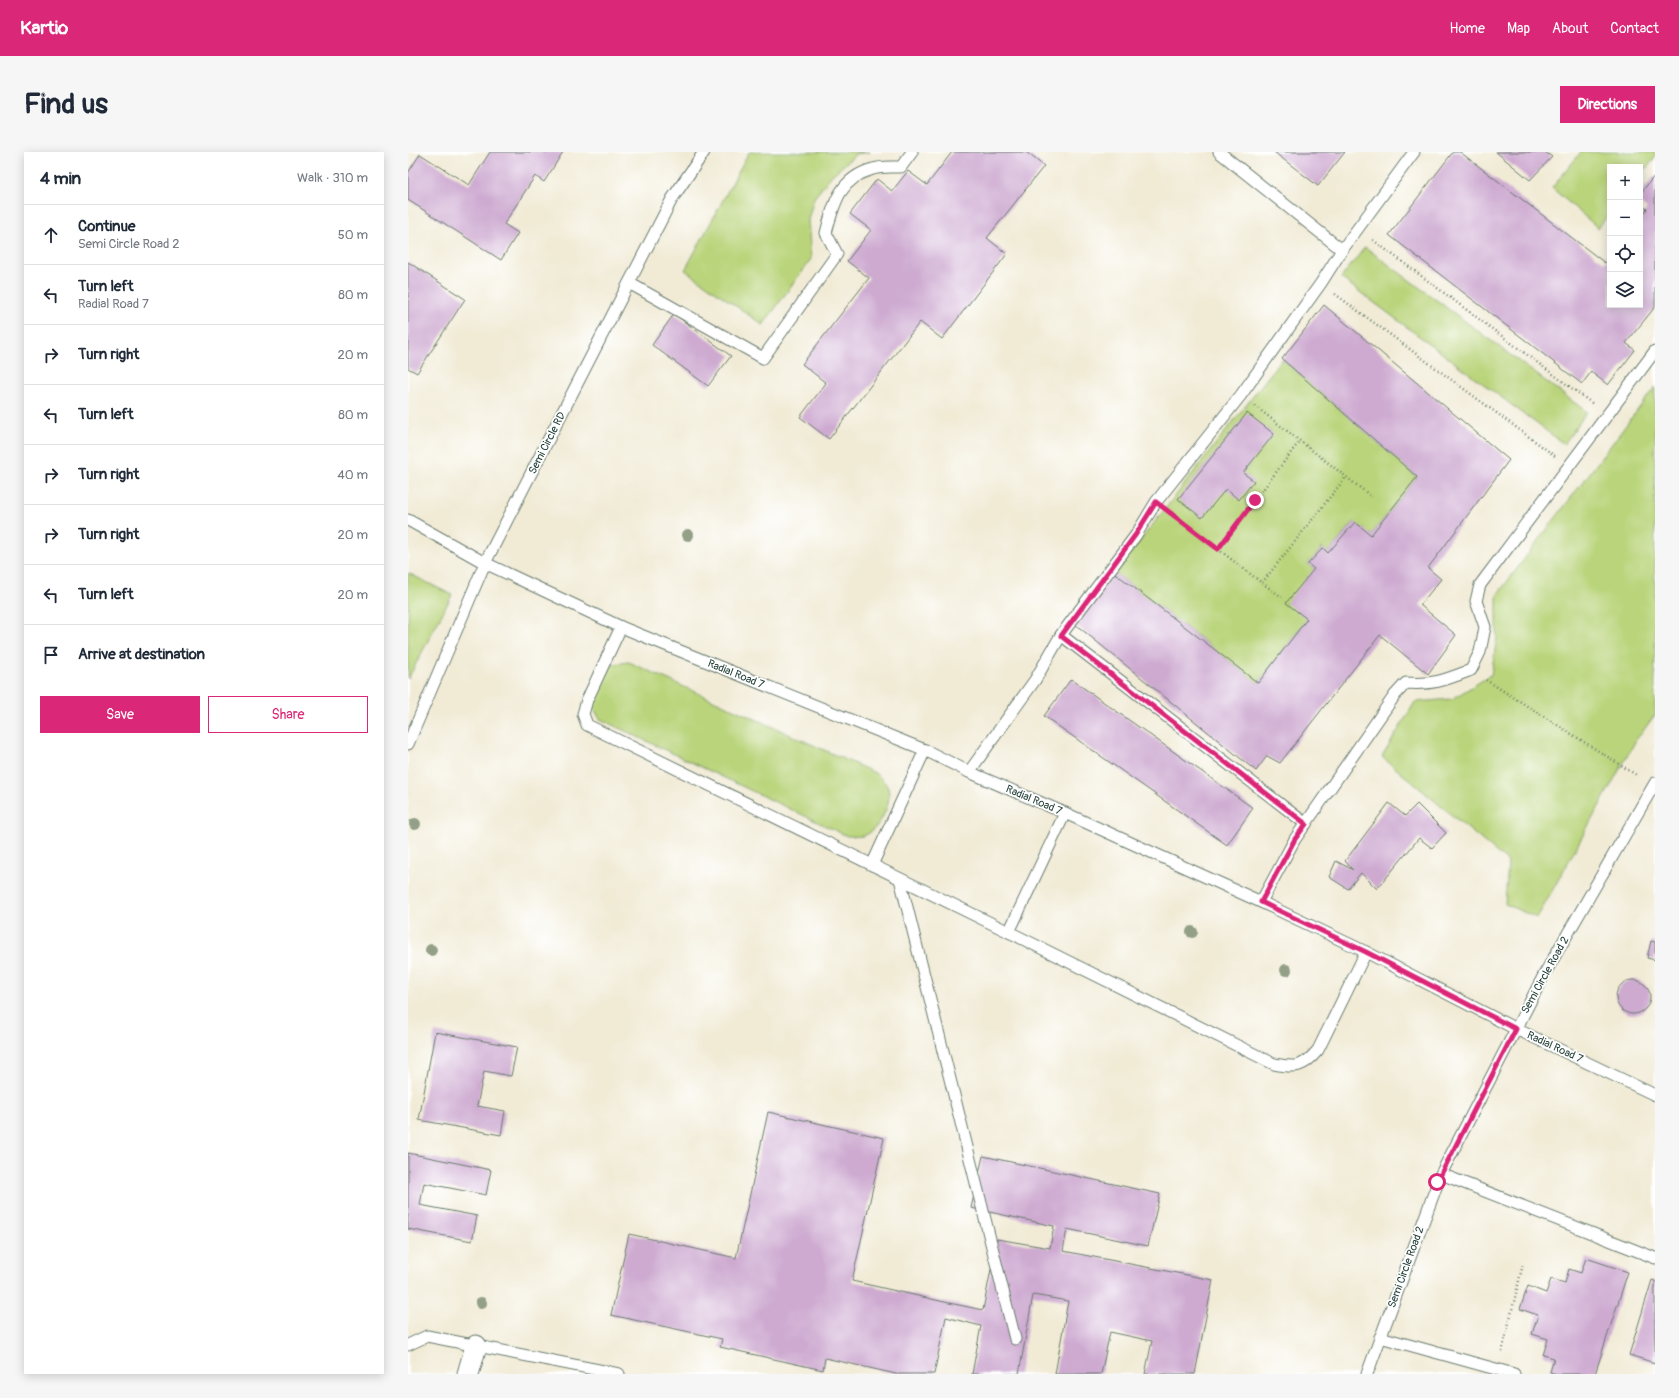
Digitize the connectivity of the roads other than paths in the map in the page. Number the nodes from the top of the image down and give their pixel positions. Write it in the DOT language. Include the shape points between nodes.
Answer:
graph roads {
  1 [pos="704,152"];
  2 [pos="912,152"];
  3 [pos="1219,152"];
  4 [pos="1414,152"];
  5 [pos="1342,250"];
  6 [pos="629,283"];
  7 [pos="1655,351"];
  8 [pos="408,520"];
  9 [pos="485,563"];
  10 [pos="621,627"];
  11 [pos="1061,636"];
  12 [pos="408,744"];
  13 [pos="925,750"];
  14 [pos="969,772"];
  15 [pos="1654,784"];
  16 [pos="1065,813"];
  17 [pos="1306,824"];
  18 [pos="872,865"];
  19 [pos="900,879"];
  20 [pos="1261,902"];
  21 [pos="1009,932"];
  22 [pos="1366,952"];
  23 [pos="1516,1029"];
  24 [pos="1655,1094"];
  25 [pos="1441,1174"];
  26 [pos="1655,1258"];
  27 [pos="1380,1337"];
  28 [pos="1015,1339"];
  29 [pos="408,1345"];
  30 [pos="476,1346"];
  31 [pos="468,1374"];
  32 [pos="619,1374"];
  33 [pos="1367,1374"];
  34 [pos="1514,1374"];
  1 -- 6 [label="lane, Semi Circle RD" via="672,199"];
  2 -- 6 [label="lane" via="901,167 874,168 854,176 841,189 826,233 837,254 763,358"];
  3 -- 5 [label="lane"];
  4 -- 5 [label="lane"];
  5 -- 11 [label="lane" via="1241,395 1156,502 1136,534"];
  6 -- 9 [label="lane, Semi Circle RD"];
  7 -- 17 [label="lane" via="1480,585 1476,601 1485,627 1480,652 1471,670 1426,685 1406,683 1395,695"];
  8 -- 9 [label="lane, Radial Road 7"];
  9 -- 10 [label="lane, Radial Road 7"];
  9 -- 12 [label="lane, Semi Circle RD"];
  10 -- 13 [label="lane, Radial Road 7"];
  10 -- 18 [label="lane" via="586,700 583,714 587,725"];
  11 -- 14 [label="lane" via="1035,680"];
  11 -- 17 [label="lane"];
  13 -- 14 [label="lane, Radial Road 7"];
  13 -- 18 [label="lane"];
  14 -- 16 [label="lane, Radial Road 7"];
  15 -- 23 [label="lane, Semi Circle Road 2" via="1545,973"];
  16 -- 20 [label="lane, Radial Road 7"];
  16 -- 21 [label="lane"];
  17 -- 20 [label="lane" via="1295,839"];
  18 -- 19 [label="lane"];
  19 -- 21 [label="lane"];
  19 -- 28 [label="lane"];
  20 -- 22 [label="lane, Radial Road 7"];
  21 -- 22 [label="lane" via="1274,1064 1293,1067 1308,1062 1318,1050"];
  22 -- 23 [label="lane, Radial Road 7"];
  23 -- 24 [label="lane, Radial Road 7"];
  23 -- 25 [label="lane, Semi Circle Road 2"];
  25 -- 26 [label="lane"];
  25 -- 27 [label="lane, Semi Circle Road 2"];
  27 -- 33 [label="lane, Semi Circle Road 2"];
  27 -- 34 [label="lane"];
  29 -- 30 [label="lane" via="428,1336"];
  30 -- 31 [label="street"];
  30 -- 32 [label="lane"];
}
